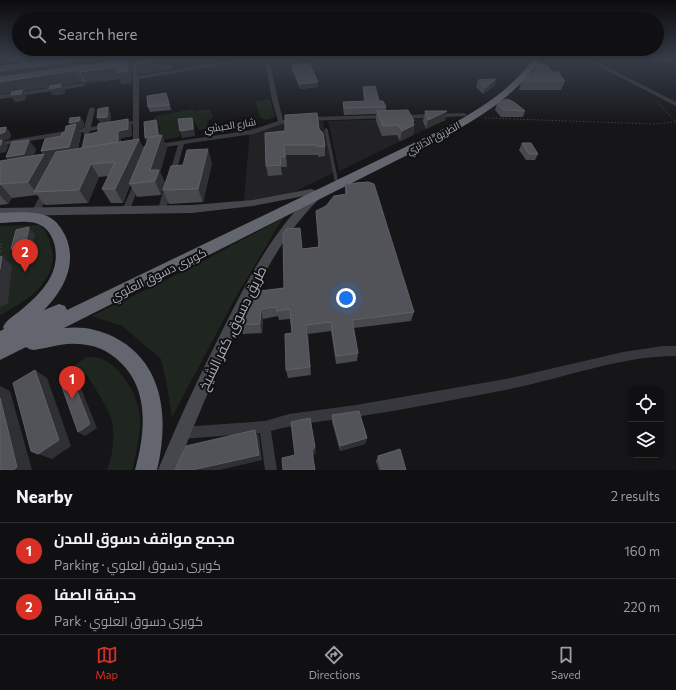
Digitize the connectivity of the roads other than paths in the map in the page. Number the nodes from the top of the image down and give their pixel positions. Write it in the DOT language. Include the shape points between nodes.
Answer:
graph roads {
  1 [pos="136,81"];
  2 [pos="271,81"];
  3 [pos="511,81"];
  4 [pos="519,81"];
  5 [pos="630,81"];
  6 [pos="83,85"];
  7 [pos="0,97"];
  8 [pos="676,104"];
  9 [pos="92,109"];
  10 [pos="469,116"];
  11 [pos="136,122"];
  12 [pos="281,122"];
  13 [pos="87,130"];
  14 [pos="326,130"];
  15 [pos="85,137"];
  16 [pos="182,142"];
  17 [pos="0,144"];
  18 [pos="140,175"];
  19 [pos="336,179"];
  20 [pos="50,184"];
  21 [pos="313,194"];
  22 [pos="162,209"];
  23 [pos="126,210"];
  24 [pos="36,211"];
  25 [pos="0,212"];
  26 [pos="0,218"];
  27 [pos="0,336"];
  28 [pos="0,340"];
  29 [pos="676,351"];
  30 [pos="0,352"];
  31 [pos="265,427"];
  32 [pos="182,433"];
  33 [pos="146,470"];
  34 [pos="167,470"];
  35 [pos="271,470"];
  1 -- 11 [label="street"];
  2 -- 12 [label="street"];
  3 -- 10 [label="highway, الطريق الدائري"];
  4 -- 10 [label="highway, الطريق الدائري"];
  5 -- 8 [label="street"];
  6 -- 7 [label="street"];
  9 -- 13 [label="street"];
  10 -- 12 [label="street, شارع الحبشي"];
  10 -- 19 [label="highway, الطريق الدائري"];
  10 -- 21 [label="highway, الطريق الدائري" via="401,155"];
  11 -- 13 [label="street"];
  11 -- 16 [label="street, شارع الحبشي" via="133,150 150,150"];
  12 -- 16 [label="street, شارع الحبشي" via="253,132"];
  13 -- 15 [label="street"];
  13 -- 17 [label="street"];
  14 -- 19 [label="lane"];
  16 -- 22 [label="street"];
  18 -- 23 [label="street"];
  19 -- 21 [label="highway, الطريق الدائري"];
  20 -- 24 [label="street"];
  21 -- 22 [label="main road" via="238,205"];
  21 -- 28 [label="highway, كوبرى دسوق العلوي"];
  21 -- 30 [label="highway, كوبرى دسوق العلوي"];
  21 -- 32 [label="main road, طريق دسوق, كفر الشيخ" via="277,240 220,351"];
  22 -- 23 [label="main road"];
  23 -- 24 [label="main road"];
  24 -- 25 [label="main road"];
  26 -- 27 [label="highway" via="31,218 48,222 57,232 65,259 57,282 44,299 26,317"];
  29 -- 31 [label="street" via="623,357 511,383 356,411 289,420"];
  30 -- 33 [label="highway" via="34,341 70,335 101,339 125,353 136,365 152,397 153,441"];
  31 -- 32 [label="street"];
  31 -- 35 [label="street"];
  32 -- 34 [label="main road, طريق دسوق, كفر الشيخ"];
}
